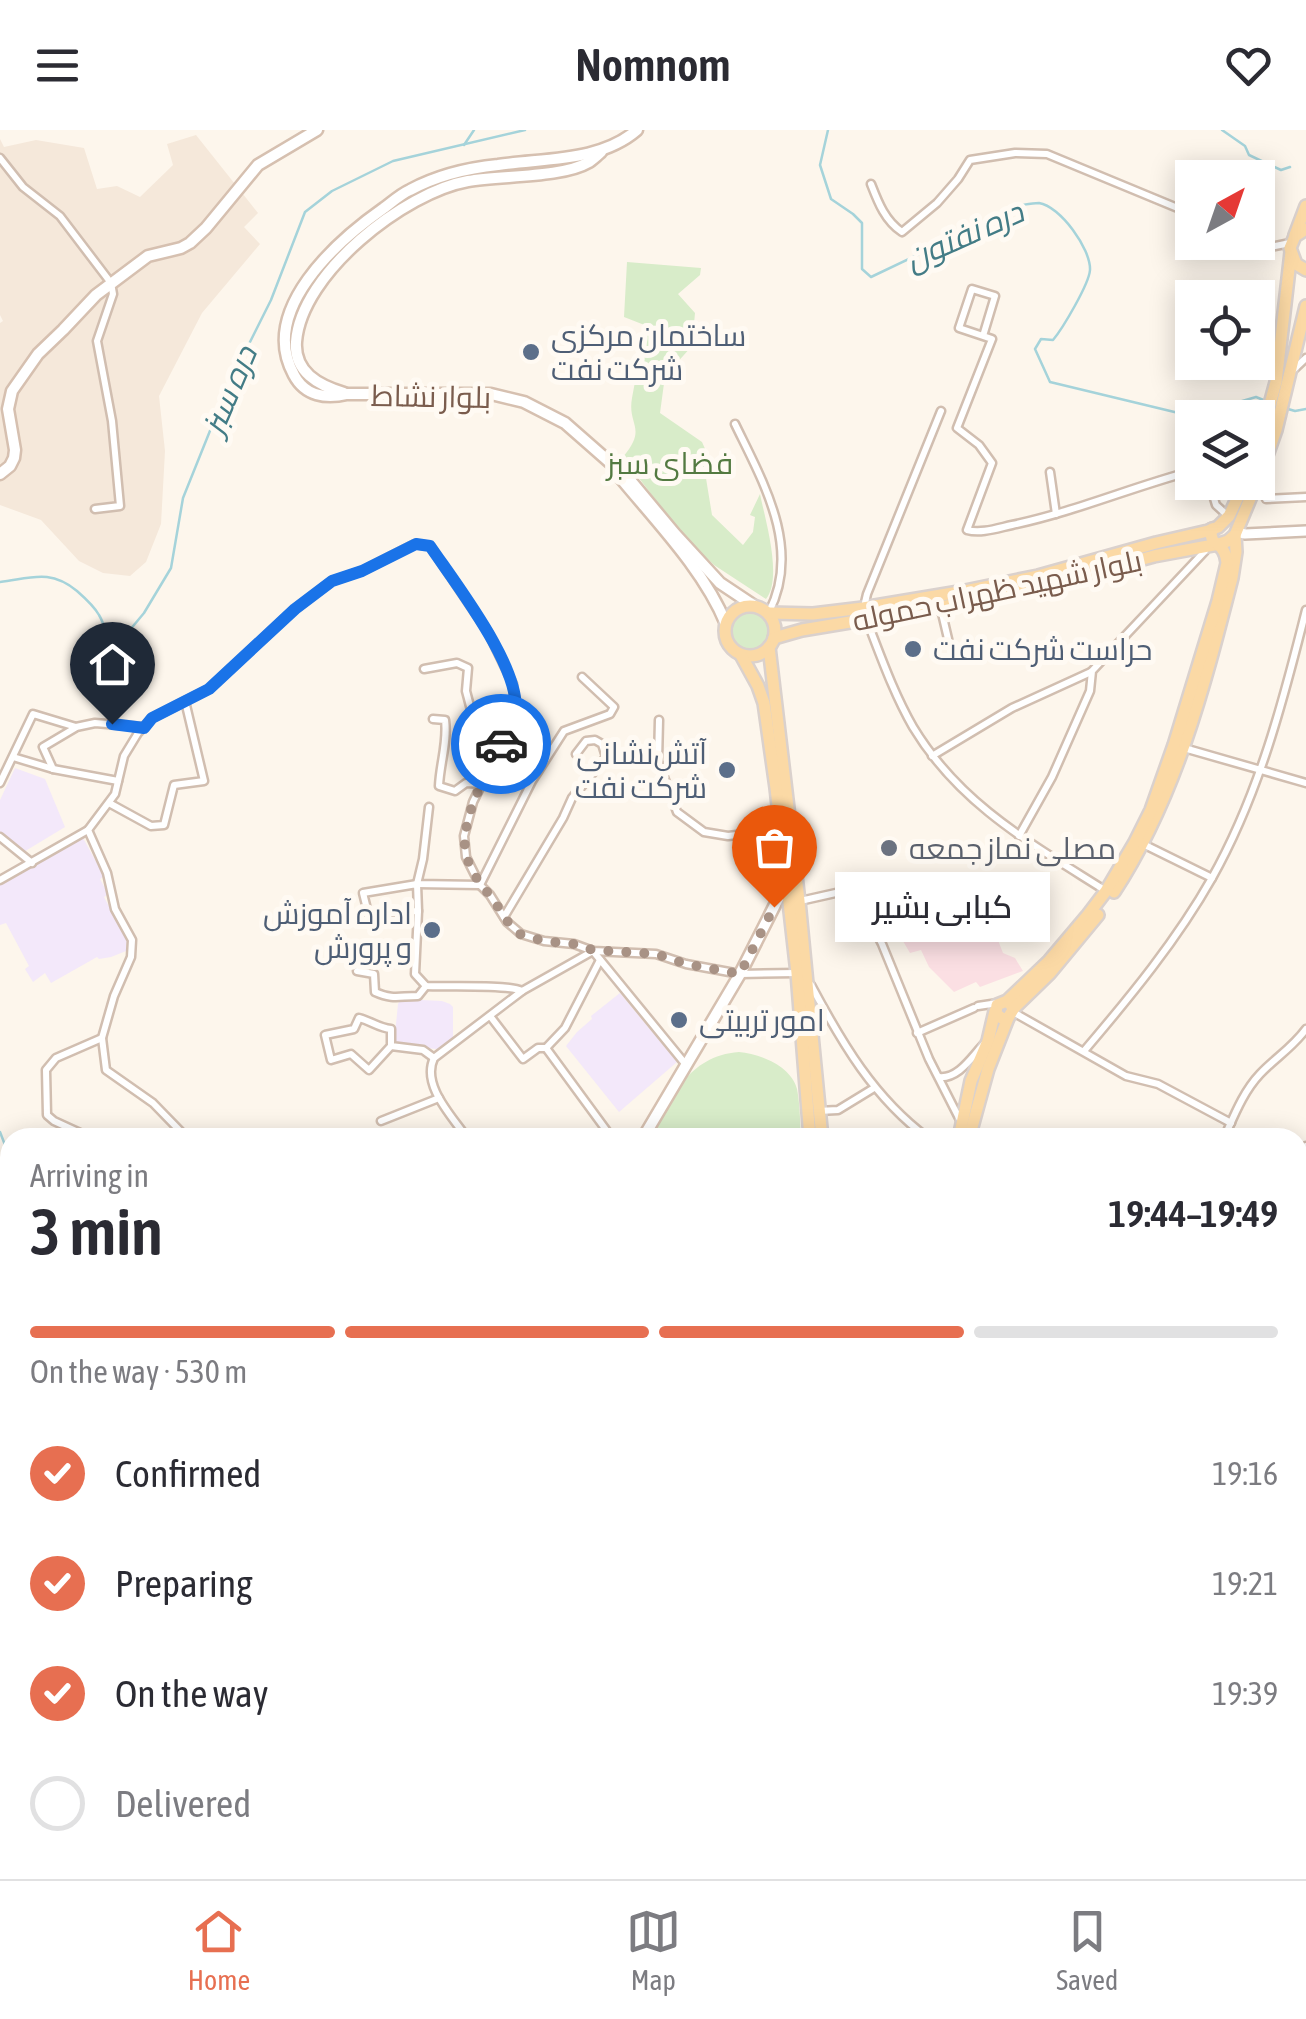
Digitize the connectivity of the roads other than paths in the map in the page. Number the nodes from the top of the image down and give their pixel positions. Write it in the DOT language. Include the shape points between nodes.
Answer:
graph roads {
  1 [pos="316,130"];
  2 [pos="638,130"];
  3 [pos="0,158"];
  4 [pos="871,184"];
  5 [pos="1306,206"];
  6 [pos="1175,207"];
  7 [pos="1296,240"];
  8 [pos="1306,270"];
  9 [pos="112,283"];
  10 [pos="1284,304"];
  11 [pos="1306,306"];
  12 [pos="983,336"];
  13 [pos="1306,358"];
  14 [pos="1285,380"];
  15 [pos="941,411"];
  16 [pos="1275,413"];
  17 [pos="736,424"];
  18 [pos="614,466"];
  19 [pos="1050,472"];
  20 [pos="0,474"];
  21 [pos="1175,476"];
  22 [pos="1306,497"];
  23 [pos="1275,498"];
  24 [pos="1214,500"];
  25 [pos="1240,500"];
  26 [pos="1247,500"];
  27 [pos="95,509"];
  28 [pos="1056,514"];
  29 [pos="1233,525"];
  30 [pos="1208,531"];
  31 [pos="1306,531"];
  32 [pos="1220,544"];
  33 [pos="1205,548"];
  34 [pos="752,606"];
  35 [pos="940,607"];
  36 [pos="1306,610"];
  37 [pos="769,613"];
  38 [pos="802,613"];
  39 [pos="865,614"];
  40 [pos="726,624"];
  41 [pos="806,630"];
  42 [pos="772,643"];
  43 [pos="948,643"];
  44 [pos="741,655"];
  45 [pos="424,669"];
  46 [pos="1092,671"];
  47 [pos="582,677"];
  48 [pos="774,682"];
  49 [pos="758,686"];
  50 [pos="186,701"];
  51 [pos="432,719"];
  52 [pos="659,720"];
  53 [pos="76,728"];
  54 [pos="144,728"];
  55 [pos="1184,748"];
  56 [pos="576,754"];
  57 [pos="932,756"];
  58 [pos="13,757"];
  59 [pos="53,769"];
  60 [pos="1261,770"];
  61 [pos="118,781"];
  62 [pos="0,783"];
  63 [pos="482,784"];
  64 [pos="1306,784"];
  65 [pos="109,802"];
  66 [pos="429,807"];
  67 [pos="88,830"];
  68 [pos="781,830"];
  69 [pos="1019,836"];
  70 [pos="0,837"];
  71 [pos="1143,844"];
  72 [pos="32,862"];
  73 [pos="1212,878"];
  74 [pos="0,880"];
  75 [pos="787,882"];
  76 [pos="418,884"];
  77 [pos="480,885"];
  78 [pos="1109,893"];
  79 [pos="799,901"];
  80 [pos="418,911"];
  81 [pos="504,917"];
  82 [pos="593,950"];
  83 [pos="600,960"];
  84 [pos="358,971"];
  85 [pos="740,974"];
  86 [pos="801,974"];
  87 [pos="426,986"];
  88 [pos="522,991"];
  89 [pos="1006,1009"];
  90 [pos="490,1016"];
  91 [pos="1306,1029"];
  92 [pos="917,1033"];
  93 [pos="102,1038"];
  94 [pos="988,1041"];
  95 [pos="391,1046"];
  96 [pos="546,1048"];
  97 [pos="1084,1051"];
  98 [pos="434,1058"];
  99 [pos="687,1066"];
  100 [pos="938,1076"];
  101 [pos="874,1088"];
  102 [pos="439,1098"];
  103 [pos="818,1112"];
  104 [pos="381,1120"];
  105 [pos="1231,1123"];
  106 [pos="69,1128"];
  107 [pos="177,1128"];
  108 [pos="460,1128"];
  109 [pos="605,1128"];
  110 [pos="649,1128"];
  111 [pos="809,1128"];
  112 [pos="820,1128"];
  113 [pos="915,1128"];
  114 [pos="960,1128"];
  115 [pos="964,1128"];
  116 [pos="965,1128"];
  117 [pos="1229,1128"];
  1 -- 9 [label="main road" via="258,166 190,244 148,256"];
  2 -- 18 [label="main road, بلوار نشاط" via="602,151 452,173 409,190 325,257 303,286 284,346 298,383 316,395 491,394 565,423"];
  3 -- 9 [label="street" via="60,216"];
  4 -- 6 [label="street" via="884,214 902,232 970,160 1015,153 1047,154"];
  5 -- 7 [label="main road"];
  7 -- 8 [label="main road" via="1296,264"];
  7 -- 10 [label="main road"];
  9 -- 20 [label="main road" via="20,378 8,409 14,458"];
  9 -- 27 [label="street" via="97,341 120,506"];
  10 -- 11 [label="main road" via="1294,296"];
  10 -- 14 [label="main road"];
  11 -- 14 [label="main road"];
  12 -- 12 [label="street" via="959,328 972,288 995,296"];
  12 -- 28 [label="street" via="992,339 956,428 992,462 967,530"];
  13 -- 14 [label="street"];
  14 -- 16 [label="main road"];
  15 -- 39 [label="street" via="867,594"];
  17 -- 37 [label="street" via="778,528 780,582"];
  18 -- 34 [label="main road, بلوار نشاط" via="720,583"];
  18 -- 40 [label="main road, بلوار نشاط" via="698,574"];
  19 -- 28 [label="street"];
  21 -- 28 [label="street"];
  22 -- 23 [label="street"];
  24 -- 29 [label="street"];
  25 -- 29 [label="main road"];
  26 -- 29 [label="main road"];
  29 -- 30 [label="main road"];
  29 -- 31 [label="street" via="1245,534"];
  29 -- 32 [label="main road, بلوار شهید ظهراب حموله"];
  29 -- 55 [label="main road" via="1232,578"];
  30 -- 32 [label="main road"];
  30 -- 33 [label="main road"];
  30 -- 39 [label="main road, بلوار شهید ظهراب حموله"];
  32 -- 33 [label="main road, بلوار شهید ظهراب حموله"];
  32 -- 78 [label="main road" via="1227,563 1179,730 1151,810"];
  33 -- 35 [label="main road, بلوار شهید ظهراب حموله"];
  33 -- 46 [label="street"];
  34 -- 37 [label="main road"];
  34 -- 40 [label="main road" via="732,612"];
  35 -- 39 [label="main road, بلوار شهید ظهراب حموله"];
  35 -- 43 [label="street"];
  36 -- 60 [label="street"];
  37 -- 38 [label="main road, بلوار شهید ظهراب حموله"];
  37 -- 42 [label="main road"];
  38 -- 39 [label="main road, بلوار شهید ظهراب حموله"];
  38 -- 41 [label="main road" via="794,622"];
  39 -- 41 [label="main road, بلوار شهید ظهراب حموله"];
  39 -- 57 [label="street" via="896,694"];
  40 -- 44 [label="main road" via="728,644"];
  41 -- 42 [label="main road, بلوار شهید ظهراب حموله"];
  42 -- 44 [label="main road" via="759,655"];
  42 -- 48 [label="main road"];
  44 -- 49 [label="main road"];
  45 -- 63 [label="street" via="457,663 468,668"];
  46 -- 57 [label="street"];
  46 -- 69 [label="street" via="1090,691"];
  47 -- 77 [label="street" via="614,707 564,731"];
  48 -- 49 [label="main road" via="765,676"];
  48 -- 79 [label="main road"];
  49 -- 68 [label="main road"];
  50 -- 54 [label="street"];
  50 -- 63 [label="street" via="209,689 332,581 416,544 430,546 488,632 513,684 515,715"];
  50 -- 65 [label="street" via="204,780 174,784 164,825 150,826"];
  51 -- 63 [label="street" via="444,720 447,737 439,786 455,791"];
  52 -- 68 [label="street" via="658,762 677,812 704,832"];
  53 -- 54 [label="street"];
  53 -- 58 [label="street" via="32,714"];
  53 -- 59 [label="street" via="43,746"];
  54 -- 61 [label="street" via="124,756"];
  55 -- 60 [label="street"];
  55 -- 71 [label="main road"];
  56 -- 81 [label="street" via="595,740 606,757 572,798"];
  57 -- 69 [label="street" via="971,800"];
  58 -- 59 [label="street"];
  58 -- 62 [label="street"];
  59 -- 61 [label="street"];
  60 -- 64 [label="street"];
  60 -- 73 [label="street"];
  61 -- 65 [label="street"];
  63 -- 77 [label="street" via="464,836"];
  65 -- 67 [label="street"];
  66 -- 76 [label="street"];
  67 -- 72 [label="street"];
  67 -- 93 [label="street" via="132,940"];
  68 -- 75 [label="main road"];
  69 -- 78 [label="street"];
  70 -- 72 [label="street"];
  71 -- 73 [label="street"];
  71 -- 78 [label="main road"];
  72 -- 74 [label="street"];
  73 -- 97 [label="street"];
  75 -- 85 [label="main road"];
  75 -- 86 [label="main road"];
  76 -- 77 [label="street"];
  76 -- 80 [label="street"];
  76 -- 80 [label="street" via="363,893 368,913"];
  77 -- 81 [label="street"];
  78 -- 89 [label="main road"];
  79 -- 86 [label="main road"];
  79 -- 92 [label="street" via="849,890 857,895"];
  80 -- 87 [label="street" via="415,974"];
  81 -- 82 [label="street" via="520,934"];
  82 -- 83 [label="street"];
  82 -- 85 [label="street" via="656,954"];
  82 -- 88 [label="street"];
  83 -- 96 [label="street" via="566,1028"];
  83 -- 99 [label="street"];
  84 -- 87 [label="street" via="374,974 375,992 388,998 418,996"];
  85 -- 86 [label="street"];
  85 -- 99 [label="main road"];
  86 -- 101 [label="street"];
  86 -- 103 [label="main road"];
  86 -- 111 [label="main road"];
  87 -- 88 [label="street"];
  88 -- 90 [label="street"];
  89 -- 92 [label="street" via="976,1007"];
  89 -- 94 [label="main road"];
  89 -- 97 [label="street"];
  89 -- 116 [label="main road"];
  90 -- 96 [label="street" via="523,1058"];
  90 -- 98 [label="street"];
  91 -- 105 [label="street" via="1258,1076"];
  92 -- 100 [label="street"];
  93 -- 106 [label="street" via="56,1058 46,1070 47,1115"];
  93 -- 107 [label="street" via="106,1070"];
  94 -- 100 [label="street" via="959,1071"];
  94 -- 115 [label="main road" via="971,1081"];
  95 -- 95 [label="street" via="391,1029 358,1018 354,1030 325,1035 331,1060 351,1054 369,1070"];
  95 -- 98 [label="street"];
  96 -- 109 [label="street"];
  97 -- 105 [label="street"];
  98 -- 102 [label="street" via="431,1078"];
  99 -- 110 [label="main road"];
  100 -- 114 [label="street"];
  101 -- 103 [label="street" via="838,1110"];
  101 -- 113 [label="street"];
  102 -- 104 [label="street"];
  102 -- 108 [label="street"];
  103 -- 112 [label="main road"];
  105 -- 117 [label="street"];
}
